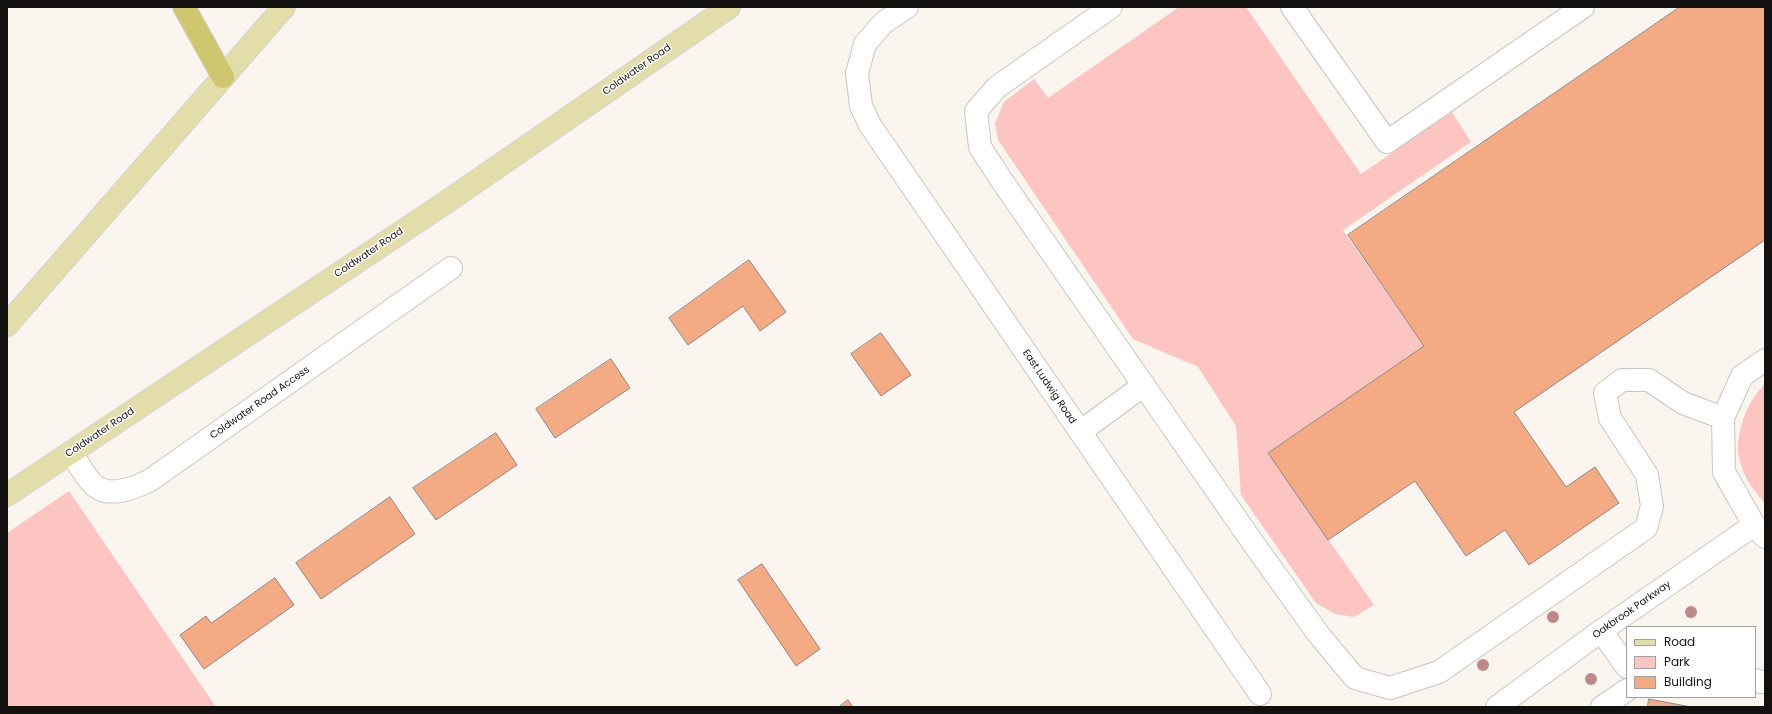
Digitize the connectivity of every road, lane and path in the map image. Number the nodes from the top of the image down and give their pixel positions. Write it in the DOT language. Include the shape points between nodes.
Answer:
graph roads {
  1 [pos="184,7"];
  2 [pos="284,7"];
  3 [pos="729,7"];
  4 [pos="907,7"];
  5 [pos="1111,7"];
  6 [pos="1292,7"];
  7 [pos="1583,7"];
  8 [pos="223,77"];
  9 [pos="451,268"];
  10 [pos="7,325"];
  11 [pos="1765,360"];
  12 [pos="1144,386"];
  13 [pos="1723,418"];
  14 [pos="1080,432"];
  15 [pos="71,452"];
  16 [pos="7,495"];
  17 [pos="1759,531"];
  18 [pos="1601,630"];
  19 [pos="1626,666"];
  20 [pos="1626,691"];
  21 [pos="1264,703"];
  22 [pos="1497,707"];
  23 [pos="1602,707"];
  1 -- 8 [label="highway"];
  2 -- 8 [label="main road"];
  3 -- 15 [label="main road, Coldwater Road" via="438,207"];
  4 -- 14 [label="street, East Ludwig Road" via="883,23 865,44 858,73 861,106 870,126"];
  5 -- 12 [label="street" via="997,87 976,111 980,147"];
  6 -- 7 [label="street" via="1387,142"];
  8 -- 10 [label="main road"];
  9 -- 15 [label="street, Coldwater Road Access" via="149,481 132,488 107,491 95,486"];
  11 -- 13 [label="street" via="1742,376"];
  12 -- 13 [label="street" via="1319,635 1355,678 1390,688 1439,672 1646,528 1652,506 1647,475 1610,418 1605,393 1622,380 1649,380 1683,403"];
  12 -- 14 [label="street"];
  13 -- 17 [label="street" via="1724,472"];
  14 -- 21 [label="street, East Ludwig Road"];
  15 -- 16 [label="main road, Coldwater Road"];
  17 -- 18 [label="street, Oakbrook Parkway"];
  18 -- 19 [label="street"];
  18 -- 22 [label="street, Oakbrook Parkway"];
  20 -- 23 [label="street"];
}
